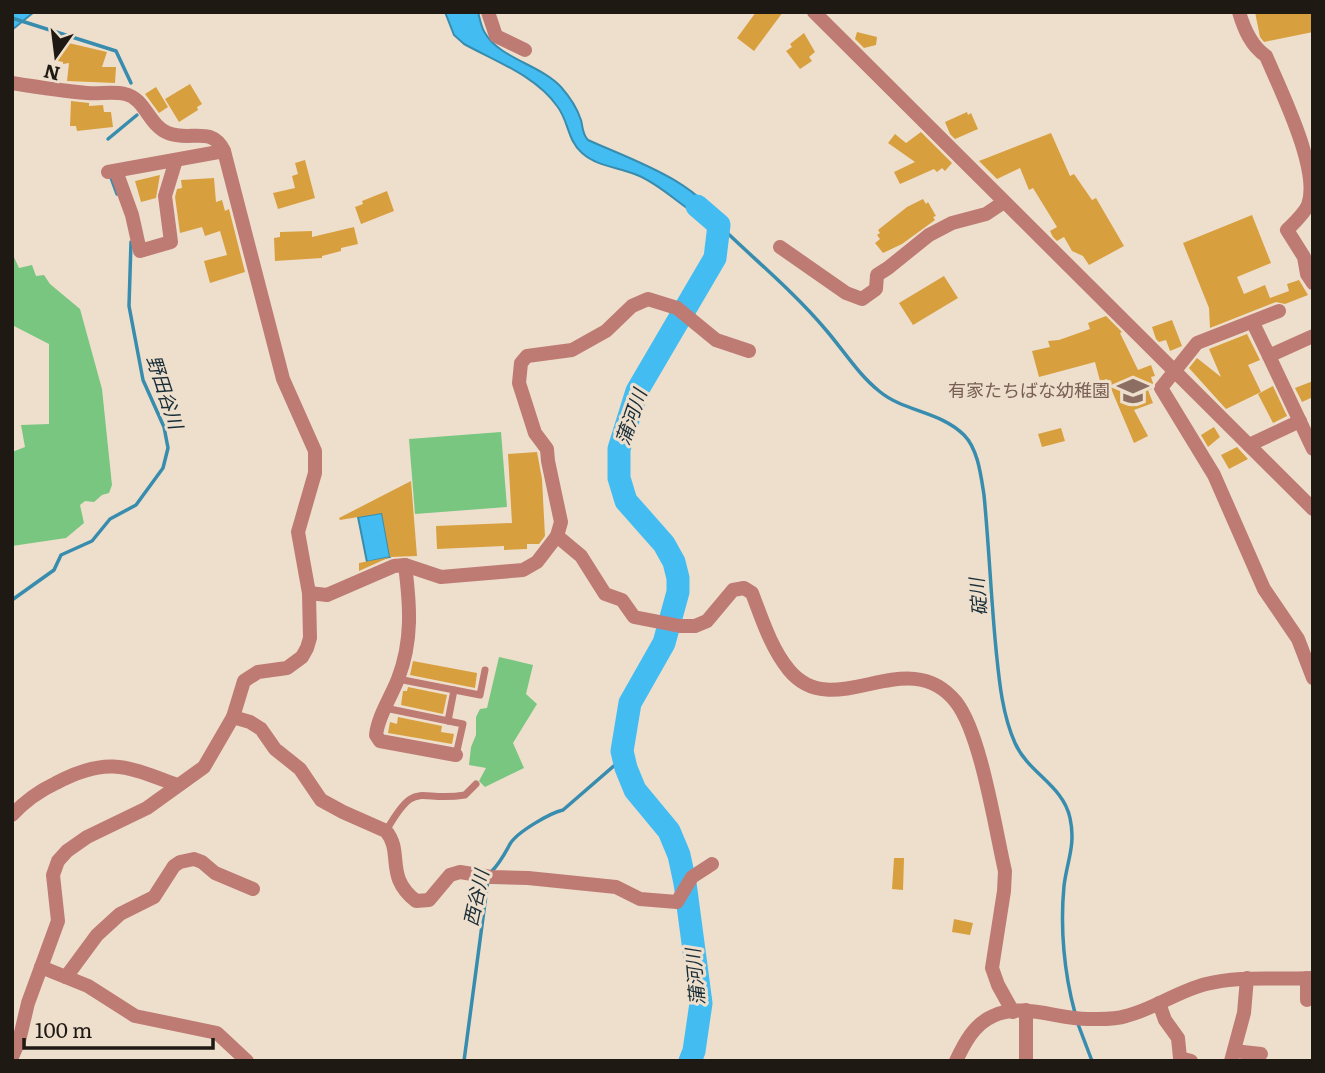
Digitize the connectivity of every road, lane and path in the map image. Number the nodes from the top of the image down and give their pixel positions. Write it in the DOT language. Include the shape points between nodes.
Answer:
graph roads {
  1 [pos="488,12"];
  2 [pos="814,12"];
  3 [pos="1239,12"];
  4 [pos="525,50"];
  5 [pos="12,83"];
  6 [pos="224,152"];
  7 [pos="176,160"];
  8 [pos="1004,202"];
  9 [pos="780,247"];
  10 [pos="1313,283"];
  11 [pos="1279,311"];
  12 [pos="1253,323"];
  13 [pos="1313,335"];
  14 [pos="749,351"];
  15 [pos="1269,356"];
  16 [pos="1175,371"];
  17 [pos="1300,421"];
  18 [pos="1249,445"];
  19 [pos="1313,449"];
  20 [pos="1313,509"];
  21 [pos="557,536"];
  22 [pos="405,565"];
  23 [pos="309,593"];
  24 [pos="485,670"];
  25 [pos="1313,678"];
  26 [pos="398,679"];
  27 [pos="454,690"];
  28 [pos="385,709"];
  29 [pos="233,717"];
  30 [pos="448,721"];
  31 [pos="456,755"];
  32 [pos="476,783"];
  33 [pos="177,785"];
  34 [pos="12,815"];
  35 [pos="386,831"];
  36 [pos="712,864"];
  37 [pos="253,889"];
  38 [pos="41,967"];
  39 [pos="66,977"];
  40 [pos="1247,978"];
  41 [pos="1310,978"];
  42 [pos="1307,1000"];
  43 [pos="1159,1003"];
  44 [pos="1020,1011"];
  45 [pos="1261,1054"];
  46 [pos="1233,1056"];
  47 [pos="12,1057"];
  48 [pos="247,1061"];
  49 [pos="956,1061"];
  50 [pos="1027,1061"];
  51 [pos="1191,1061"];
  1 -- 4 [label="street" via="496,36"];
  2 -- 8 [label="street"];
  3 -- 10 [label="street" via="1256,50 1266,56 1299,133 1311,190 1307,207 1287,230"];
  5 -- 6 [label="street" via="62,91 124,93 156,127 177,136 215,138"];
  6 -- 7 [label="street"];
  6 -- 23 [label="street" via="282,379 315,451 315,473 298,532"];
  7 -- 7 [label="street" via="165,196 171,242 140,251 132,215 112,172"];
  8 -- 9 [label="street" via="986,214 929,235 877,275 876,289 862,299 846,293"];
  8 -- 16 [label="street"];
  11 -- 12 [label="street"];
  12 -- 15 [label="street"];
  12 -- 16 [label="street" via="1197,343"];
  13 -- 15 [label="street"];
  14 -- 21 [label="street" via="716,340 677,308 648,299 572,350 527,356 521,362 519,383 535,433 547,449 561,522"];
  15 -- 17 [label="street"];
  16 -- 18 [label="street"];
  16 -- 25 [label="street" via="1160,387 1214,475 1264,589 1298,639"];
  17 -- 18 [label="street"];
  17 -- 19 [label="street"];
  18 -- 20 [label="street"];
  21 -- 22 [label="street" via="537,562 523,570 441,577"];
  21 -- 44 [label="street" via="581,556 605,594 622,600 634,617 695,626 707,621 733,590 744,588 752,593 771,641 790,671 807,684 835,691 906,677 939,685 957,703 975,742 1005,871 992,968 998,985"];
  22 -- 23 [label="street" via="327,595"];
  22 -- 26 [label="street" via="411,610"];
  23 -- 29 [label="street" via="310,638 302,657 287,668 249,676"];
  24 -- 27 [label="lane" via="480,695"];
  26 -- 27 [label="lane"];
  26 -- 28 [label="street"];
  27 -- 30 [label="lane"];
  28 -- 30 [label="lane"];
  28 -- 31 [label="street" via="376,730 380,741"];
  29 -- 33 [label="street" via="204,767"];
  29 -- 35 [label="street" via="261,729 275,749 300,769 321,800"];
  30 -- 31 [label="lane" via="463,724"];
  32 -- 35 [label="lane" via="465,794 411,797"];
  33 -- 34 [label="street" via="131,769 98,766 78,771 37,793"];
  33 -- 38 [label="street" via="147,808 87,837 58,862 53,875 58,921"];
  35 -- 36 [label="street" via="393,844 396,876 416,901 429,901 450,875 460,872 616,887 640,899 677,902 692,877"];
  37 -- 39 [label="street" via="194,859 180,862 153,897 120,914 97,935"];
  38 -- 39 [label="street"];
  38 -- 47 [label="street"];
  39 -- 48 [label="street" via="135,1016 217,1033"];
  40 -- 41 [label="street"];
  40 -- 43 [label="street" via="1209,983"];
  40 -- 46 [label="street"];
  41 -- 42 [label="street"];
  43 -- 44 [label="street" via="1126,1016 1086,1019"];
  43 -- 51 [label="street" via="1178,1038 1178,1055"];
  44 -- 49 [label="street" via="993,1016 978,1026"];
  44 -- 50 [label="street"];
  45 -- 46 [label="street"];
}
